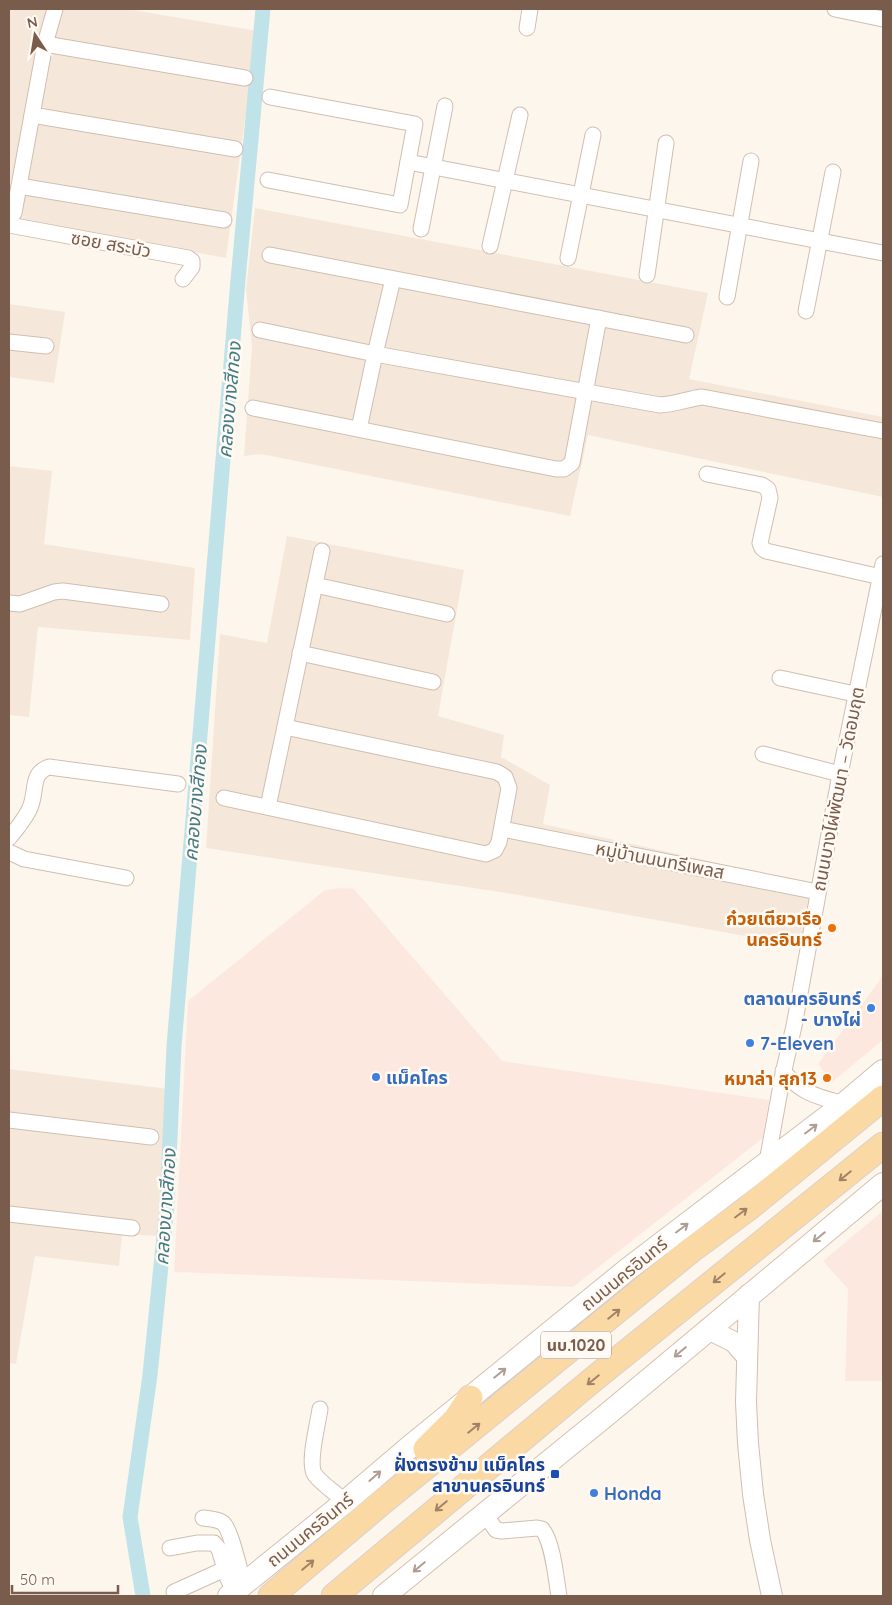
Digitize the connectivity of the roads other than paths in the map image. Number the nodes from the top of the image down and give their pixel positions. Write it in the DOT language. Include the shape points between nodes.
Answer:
graph roads {
  1 [pos="55,9"];
  2 [pos="530,9"];
  3 [pos="835,9"];
  4 [pos="883,19"];
  5 [pos="527,28"];
  6 [pos="45,44"];
  7 [pos="245,78"];
  8 [pos="270,97"];
  9 [pos="445,106"];
  10 [pos="32,115"];
  11 [pos="520,115"];
  12 [pos="593,135"];
  13 [pos="666,143"];
  14 [pos="235,149"];
  15 [pos="751,161"];
  16 [pos="408,162"];
  17 [pos="433,167"];
  18 [pos="833,172"];
  19 [pos="268,180"];
  20 [pos="505,180"];
  21 [pos="19,186"];
  22 [pos="580,195"];
  23 [pos="656,210"];
  24 [pos="11,219"];
  25 [pos="224,220"];
  26 [pos="740,225"];
  27 [pos="421,229"];
  28 [pos="820,241"];
  29 [pos="490,246"];
  30 [pos="883,253"];
  31 [pos="270,255"];
  32 [pos="568,258"];
  33 [pos="647,274"];
  34 [pos="183,279"];
  35 [pos="393,279"];
  36 [pos="727,297"];
  37 [pos="806,311"];
  38 [pos="599,318"];
  39 [pos="260,330"];
  40 [pos="686,335"];
  41 [pos="9,342"];
  42 [pos="46,346"];
  43 [pos="375,354"];
  44 [pos="585,391"];
  45 [pos="253,408"];
  46 [pos="359,429"];
  47 [pos="883,431"];
  48 [pos="707,474"];
  49 [pos="322,550"];
  50 [pos="882,570"];
  51 [pos="315,585"];
  52 [pos="9,603"];
  53 [pos="161,604"];
  54 [pos="447,614"];
  55 [pos="300,653"];
  56 [pos="780,678"];
  57 [pos="433,682"];
  58 [pos="856,694"];
  59 [pos="285,727"];
  60 [pos="763,754"];
  61 [pos="840,774"];
  62 [pos="178,784"];
  63 [pos="224,798"];
  64 [pos="268,807"];
  65 [pos="502,829"];
  66 [pos="9,838"];
  67 [pos="9,852"];
  68 [pos="126,878"];
  69 [pos="818,892"];
  70 [pos="783,1071"];
  71 [pos="883,1071"];
  72 [pos="883,1098"];
  73 [pos="844,1104"];
  74 [pos="9,1120"];
  75 [pos="151,1137"];
  76 [pos="883,1145"];
  77 [pos="767,1162"];
  78 [pos="883,1184"];
  79 [pos="9,1214"];
  80 [pos="132,1228"];
  81 [pos="749,1294"];
  82 [pos="708,1329"];
  83 [pos="748,1357"];
  84 [pos="470,1398"];
  85 [pos="320,1409"];
  86 [pos="345,1502"];
  87 [pos="381,1503"];
  88 [pos="484,1513"];
  89 [pos="203,1518"];
  90 [pos="170,1548"];
  91 [pos="225,1569"];
  92 [pos="236,1591"];
  93 [pos="174,1592"];
  94 [pos="271,1596"];
  95 [pos="334,1596"];
  96 [pos="384,1596"];
  97 [pos="559,1596"];
  98 [pos="772,1596"];
  1 -- 6 [label="street"];
  2 -- 5 [label="street"];
  3 -- 4 [label="street"];
  6 -- 7 [label="street"];
  6 -- 10 [label="street"];
  8 -- 16 [label="street" via="415,124"];
  9 -- 17 [label="street"];
  10 -- 14 [label="street"];
  10 -- 21 [label="street"];
  11 -- 20 [label="street"];
  12 -- 22 [label="street"];
  13 -- 23 [label="street"];
  15 -- 26 [label="street"];
  16 -- 17 [label="street"];
  16 -- 19 [label="street" via="400,205"];
  17 -- 20 [label="street"];
  17 -- 27 [label="street"];
  18 -- 28 [label="street"];
  20 -- 22 [label="street"];
  20 -- 29 [label="street"];
  21 -- 24 [label="street"];
  21 -- 25 [label="street"];
  22 -- 23 [label="street"];
  22 -- 32 [label="street"];
  23 -- 26 [label="street"];
  23 -- 33 [label="street"];
  24 -- 34 [label="street, ซอย สระบัว" via="188,258 192,267"];
  26 -- 28 [label="street"];
  26 -- 36 [label="street"];
  28 -- 30 [label="street"];
  28 -- 37 [label="street"];
  31 -- 35 [label="street"];
  35 -- 38 [label="street"];
  35 -- 43 [label="street"];
  38 -- 40 [label="street"];
  38 -- 44 [label="street"];
  39 -- 43 [label="street"];
  41 -- 42 [label="street"];
  43 -- 44 [label="street"];
  43 -- 46 [label="street"];
  44 -- 46 [label="street" via="572,463 564,469"];
  44 -- 47 [label="street" via="660,405 702,397"];
  45 -- 46 [label="street"];
  48 -- 50 [label="street" via="768,489 770,498 760,543 766,551"];
  49 -- 51 [label="street"];
  50 -- 58 [label="street, ถนนบางไผ่พัฒนา – วัดอมฤต"];
  51 -- 54 [label="street"];
  51 -- 55 [label="street"];
  52 -- 53 [label="street" via="20,604 63,591"];
  55 -- 57 [label="street"];
  55 -- 59 [label="street"];
  56 -- 58 [label="street"];
  58 -- 61 [label="street, ถนนบางไผ่พัฒนา – วัดอมฤต"];
  59 -- 64 [label="street"];
  59 -- 65 [label="street" via="497,772 505,777 509,788"];
  60 -- 61 [label="street"];
  61 -- 69 [label="street, ถนนบางไผ่พัฒนา – วัดอมฤต"];
  62 -- 66 [label="street" via="49,767 38,774 29,812"];
  63 -- 64 [label="street"];
  64 -- 65 [label="street" via="486,854 495,850"];
  65 -- 69 [label="street, หมู่บ้านนนทรีเพลส"];
  67 -- 68 [label="street" via="24,859"];
  69 -- 70 [label="street, ถนนบางไผ่พัฒนา – วัดอมฤต"];
  70 -- 73 [label="street" via="804,1091"];
  70 -- 77 [label="street, ถนนบางไผ่พัฒนา – วัดอมฤต"];
  71 -- 73 [label="main road, ถนนนครอินทร์ / นบ.1020"];
  87 -- 72 [label="main road, ถนนนครอินทร์ / นบ.1020, one-way"];
  77 -- 73 [label="main road, ถนนนครอินทร์ / นบ.1020, one-way"];
  74 -- 75 [label="street"];
  76 -- 95 [label="main road, นบ.1020, one-way" via="590,1382"];
  84 -- 77 [label="main road, ถนนนครอินทร์ / นบ.1020, one-way" via="628,1269"];
  78 -- 81 [label="main road, one-way"];
  79 -- 80 [label="street"];
  81 -- 82 [label="main road"];
  81 -- 83 [label="street"];
  82 -- 83 [label="street" via="734,1342"];
  82 -- 88 [label="main road, one-way"];
  83 -- 98 [label="street" via="746,1402 752,1486"];
  86 -- 84 [label="main road, ถนนนครอินทร์ / นบ.1020, one-way"];
  84 -- 87 [label="main road" via="456,1419 404,1473"];
  85 -- 86 [label="street" via="312,1470"];
  86 -- 92 [label="main road, ถนนนครอินทร์ / นบ.1020"];
  94 -- 87 [label="main road, ถนนนครอินทร์ / นบ.1020, one-way"];
  88 -- 96 [label="main road, one-way"];
  88 -- 97 [label="street" via="496,1530 542,1529 548,1538"];
  89 -- 92 [label="street" via="226,1525 230,1534"];
  90 -- 91 [label="street" via="197,1543 214,1544 219,1549"];
  91 -- 92 [label="street"];
  91 -- 93 [label="street"];
}
